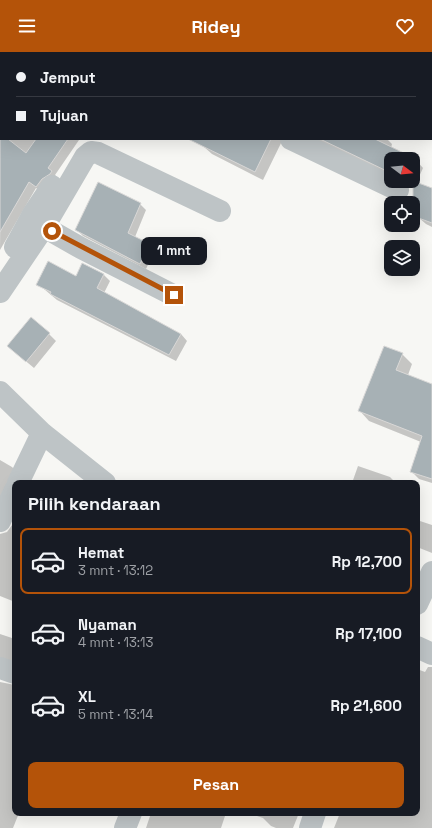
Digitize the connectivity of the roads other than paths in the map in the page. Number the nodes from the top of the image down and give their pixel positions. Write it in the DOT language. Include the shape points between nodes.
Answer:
graph roads {
  1 [pos="85,140"];
  2 [pos="293,140"];
  3 [pos="398,190"];
  4 [pos="220,211"];
  5 [pos="44,227"];
  6 [pos="0,275"];
  7 [pos="0,292"];
  8 [pos="174,295"];
  9 [pos="0,392"];
  10 [pos="42,433"];
  11 [pos="19,480"];
  12 [pos="101,480"];
  13 [pos="12,496"];
  14 [pos="0,522"];
  15 [pos="432,572"];
  16 [pos="420,598"];
  17 [pos="420,648"];
  18 [pos="432,654"];
  19 [pos="0,668"];
  20 [pos="12,672"];
  21 [pos="130,816"];
  22 [pos="314,816"];
  23 [pos="125,828"];
  24 [pos="310,828"];
  1 -- 6 [label="street" via="33,214"];
  2 -- 3 [label="street"];
  4 -- 5 [label="street" via="98,152 91,152 85,157"];
  5 -- 7 [label="street"];
  5 -- 8 [label="street"];
  9 -- 10 [label="street"];
  10 -- 11 [label="street"];
  10 -- 12 [label="street"];
  13 -- 14 [label="street"];
  15 -- 16 [label="street"];
  17 -- 18 [label="street"];
  19 -- 20 [label="street"];
  21 -- 23 [label="street"];
  22 -- 24 [label="street"];
}
